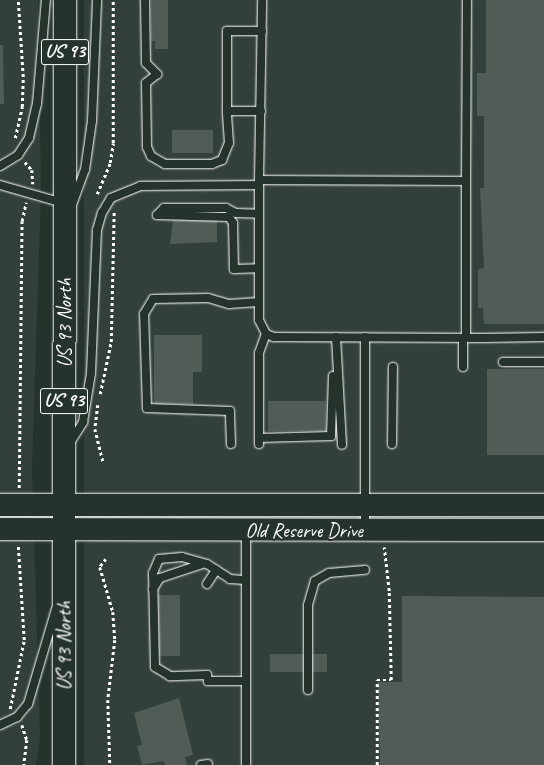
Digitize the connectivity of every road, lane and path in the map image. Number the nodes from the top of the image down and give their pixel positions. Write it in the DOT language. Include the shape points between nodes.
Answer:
graph roads {
  1 [pos="18,0"];
  2 [pos="46,0"];
  3 [pos="65,0"];
  4 [pos="97,0"];
  5 [pos="113,0"];
  6 [pos="145,0"];
  7 [pos="262,0"];
  8 [pos="467,0"];
  9 [pos="262,31"];
  10 [pos="227,111"];
  11 [pos="261,111"];
  12 [pos="18,155"];
  13 [pos="0,166"];
  14 [pos="466,181"];
  15 [pos="259,183"];
  16 [pos="0,186"];
  17 [pos="30,193"];
  18 [pos="97,194"];
  19 [pos="64,204"];
  20 [pos="111,208"];
  21 [pos="259,214"];
  22 [pos="64,226"];
  23 [pos="259,268"];
  24 [pos="259,302"];
  25 [pos="266,334"];
  26 [pos="336,337"];
  27 [pos="365,337"];
  28 [pos="544,337"];
  29 [pos="464,338"];
  30 [pos="503,362"];
  31 [pos="544,362"];
  32 [pos="393,366"];
  33 [pos="463,367"];
  34 [pos="333,376"];
  35 [pos="231,444"];
  36 [pos="392,444"];
  37 [pos="342,445"];
  38 [pos="64,454"];
  39 [pos="103,462"];
  40 [pos="64,504"];
  41 [pos="8,505"];
  42 [pos="363,505"];
  43 [pos="544,505"];
  44 [pos="64,529"];
  45 [pos="8,530"];
  46 [pos="246,530"];
  47 [pos="365,530"];
  48 [pos="544,530"];
  49 [pos="384,544"];
  50 [pos="106,559"];
  51 [pos="208,564"];
  52 [pos="216,570"];
  53 [pos="365,570"];
  54 [pos="246,580"];
  55 [pos="64,581"];
  56 [pos="207,584"];
  57 [pos="153,594"];
  58 [pos="246,681"];
  59 [pos="308,690"];
  60 [pos="17,717"];
  61 [pos="0,726"];
  62 [pos="24,765"];
  63 [pos="64,765"];
  64 [pos="110,765"];
  65 [pos="246,765"];
  66 [pos="377,765"];
  1 -- 12 [label="path" via="22,107 12,145"];
  2 -- 12 [label="lane" via="37,104 29,138"];
  3 -- 19 [label="main road, US 93 North / US 93"];
  4 -- 22 [label="lane" via="92,121 85,170"];
  5 -- 18 [label="path" via="113,144 110,163"];
  6 -- 10 [label="lane" via="146,63 157,74 146,83 147,147 151,156 165,164 212,164 222,160 229,144"];
  7 -- 9 [label="lane"];
  8 -- 14 [label="lane"];
  9 -- 10 [label="lane" via="227,31"];
  9 -- 11 [label="lane"];
  10 -- 11 [label="lane"];
  11 -- 15 [label="lane"];
  12 -- 13 [label="lane"];
  12 -- 17 [label="path" via="32,170"];
  14 -- 15 [label="lane"];
  14 -- 29 [label="lane"];
  15 -- 21 [label="lane"];
  15 -- 38 [label="lane" via="140,186 111,198 102,213 97,230 91,373 83,422"];
  16 -- 17 [label="lane"];
  17 -- 19 [label="lane"];
  17 -- 41 [label="path" via="22,221"];
  19 -- 22 [label="main road, US 93 North / US 93"];
  20 -- 39 [label="path" via="116,213 111,342 95,429"];
  21 -- 23 [label="lane"];
  21 -- 23 [label="lane" via="236,213 226,208 164,208 157,215 229,217 233,223 234,269"];
  22 -- 38 [label="main road, US 93 North / US 93"];
  23 -- 24 [label="lane"];
  24 -- 25 [label="lane" via="259,320"];
  24 -- 35 [label="lane" via="229,304 208,298 153,299 144,314 147,408 230,412"];
  25 -- 26 [label="lane"];
  25 -- 34 [label="lane" via="259,353 259,441 331,436"];
  26 -- 27 [label="lane"];
  26 -- 37 [label="lane"];
  27 -- 29 [label="lane"];
  27 -- 42 [label="lane"];
  28 -- 29 [label="lane"];
  29 -- 33 [label="lane"];
  30 -- 31 [label="lane"];
  32 -- 36 [label="lane"];
  38 -- 40 [label="main road, US 93 North / US 93"];
  40 -- 41 [label="main road, Old Reserve Drive"];
  40 -- 42 [label="main road, Old Reserve Drive"];
  40 -- 44 [label="main road, US 93 North / US 93"];
  42 -- 43 [label="main road, Old Reserve Drive"];
  42 -- 47 [label="lane"];
  44 -- 45 [label="main road, Old Reserve Drive"];
  44 -- 46 [label="main road, Old Reserve Drive"];
  44 -- 55 [label="main road, US 93 North / US 93"];
  45 -- 60 [label="path" via="24,640 9,707"];
  46 -- 47 [label="main road, Old Reserve Drive"];
  46 -- 54 [label="lane"];
  47 -- 48 [label="main road, Old Reserve Drive"];
  49 -- 66 [label="path" via="389,591 391,680 377,680"];
  50 -- 64 [label="path" via="100,567 113,612 115,640 108,700"];
  51 -- 52 [label="lane"];
  51 -- 57 [label="lane" via="182,568 160,578 154,583"];
  51 -- 57 [label="lane" via="182,557 159,559 154,565"];
  52 -- 54 [label="lane" via="230,579"];
  52 -- 56 [label="lane"];
  53 -- 59 [label="lane" via="329,573 315,581 308,605"];
  54 -- 58 [label="lane"];
  55 -- 60 [label="lane" via="28,704"];
  55 -- 63 [label="main road, US 93 North / US 93"];
  57 -- 58 [label="lane" via="155,667 170,676 208,675 208,681"];
  58 -- 65 [label="lane"];
  60 -- 61 [label="lane"];
  60 -- 62 [label="path" via="26,730"];
}
